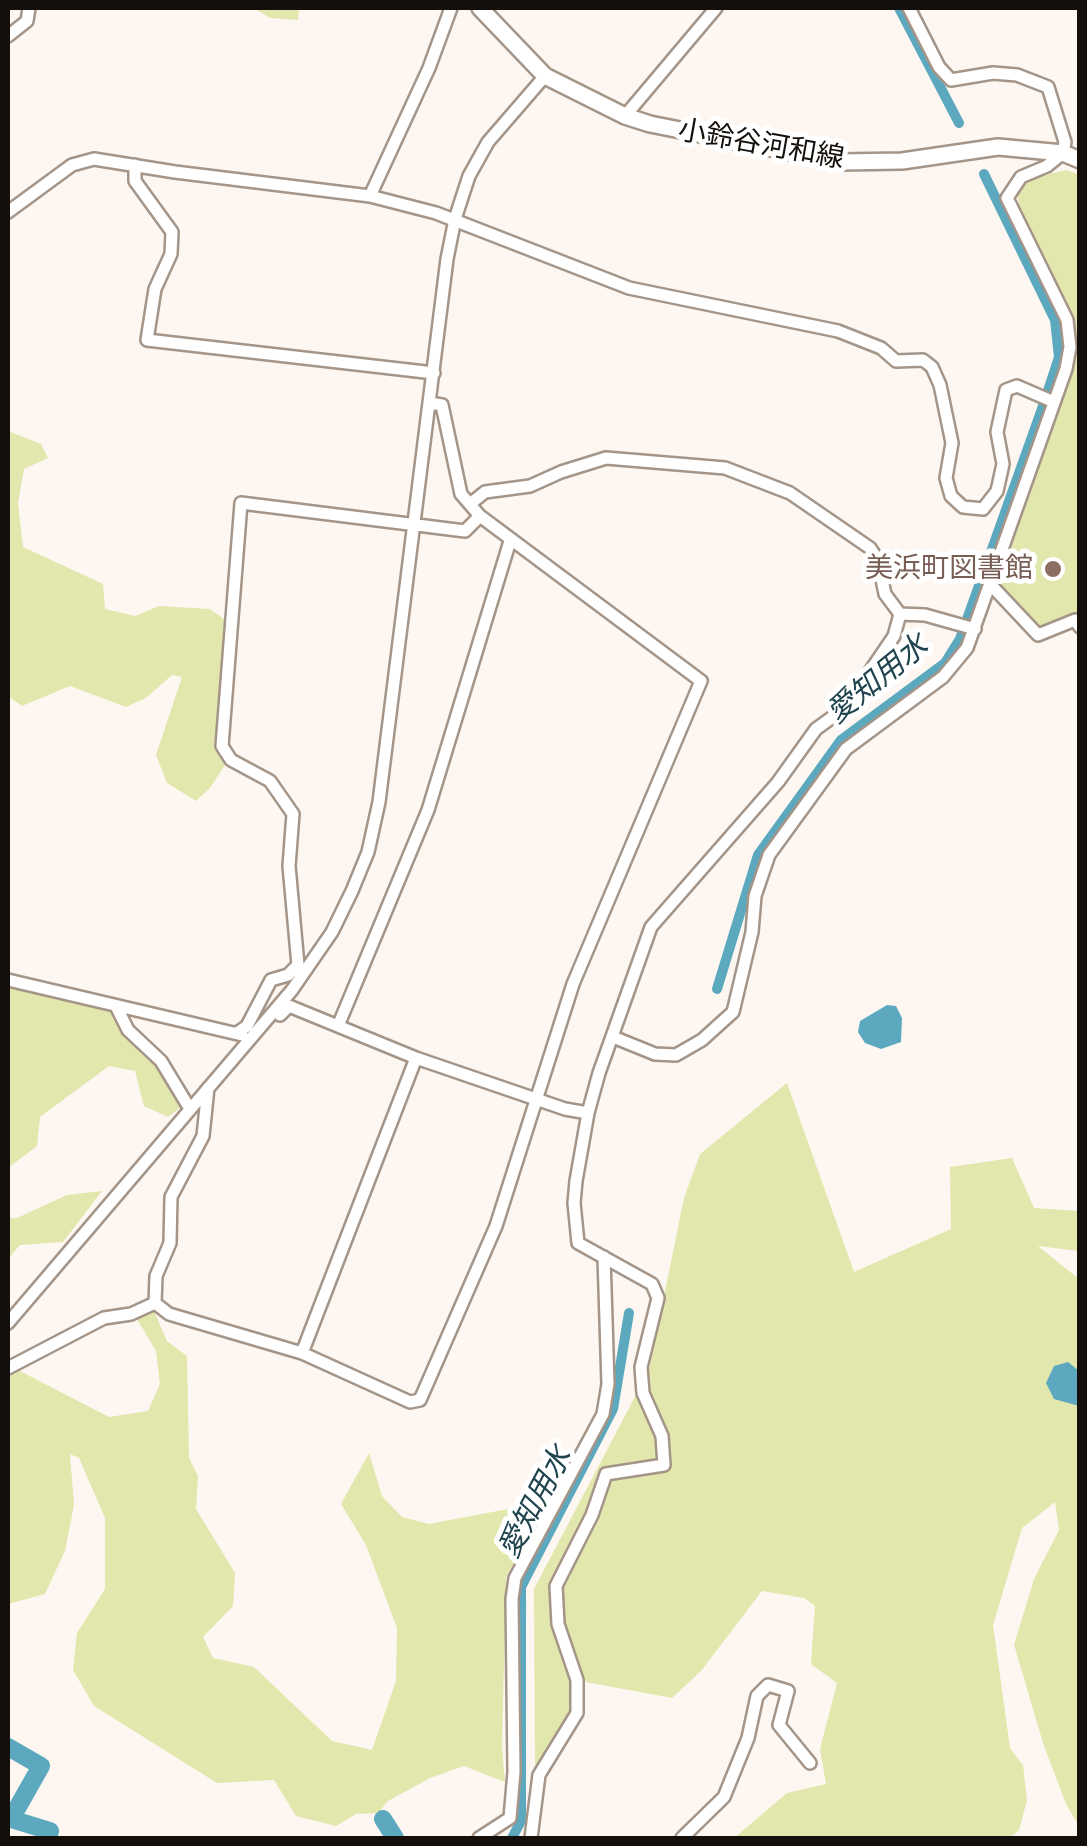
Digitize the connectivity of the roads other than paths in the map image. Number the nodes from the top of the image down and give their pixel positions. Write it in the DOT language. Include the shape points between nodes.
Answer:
graph roads {
  1 [pos="29,8"];
  2 [pos="451,8"];
  3 [pos="480,8"];
  4 [pos="716,8"];
  5 [pos="909,8"];
  6 [pos="8,36"];
  7 [pos="545,76"];
  8 [pos="624,116"];
  9 [pos="1062,153"];
  10 [pos="1080,160"];
  11 [pos="135,165"];
  12 [pos="370,196"];
  13 [pos="8,212"];
  14 [pos="455,220"];
  15 [pos="434,374"];
  16 [pos="1054,402"];
  17 [pos="430,403"];
  18 [pos="470,504"];
  19 [pos="480,516"];
  20 [pos="415,524"];
  21 [pos="510,542"];
  22 [pos="990,584"];
  23 [pos="900,614"];
  24 [pos="1080,627"];
  25 [pos="975,628"];
  26 [pos="8,980"];
  27 [pos="118,1008"];
  28 [pos="338,1026"];
  29 [pos="238,1033"];
  30 [pos="613,1036"];
  31 [pos="250,1039"];
  32 [pos="416,1058"];
  33 [pos="208,1088"];
  34 [pos="537,1099"];
  35 [pos="190,1109"];
  36 [pos="588,1113"];
  37 [pos="604,1257"];
  38 [pos="155,1303"];
  39 [pos="8,1323"];
  40 [pos="302,1353"];
  41 [pos="8,1368"];
  42 [pos="810,1763"];
  43 [pos="478,1838"];
  44 [pos="531,1838"];
  45 [pos="682,1838"];
  1 -- 6 [label="street" via="28,21"];
  2 -- 12 [label="street"];
  3 -- 7 [label="main road, 小鈴谷河和線"];
  4 -- 8 [label="street"];
  5 -- 9 [label="street" via="951,80 1017,74 1048,87 1065,142"];
  7 -- 8 [label="main road, 小鈴谷河和線"];
  7 -- 14 [label="street" via="488,142"];
  8 -- 9 [label="main road, 小鈴谷河和線" via="840,162 902,161 979,148"];
  9 -- 10 [label="main road, 小鈴谷河和線"];
  9 -- 16 [label="street" via="1021,177 1007,198 1067,320 1069,357"];
  11 -- 12 [label="street"];
  11 -- 13 [label="street" via="94,158 72,165"];
  11 -- 15 [label="street" via="135,181 172,232 147,340"];
  12 -- 14 [label="street"];
  14 -- 15 [label="street"];
  14 -- 16 [label="street" via="629,288 838,331 896,361 923,360 940,385 952,443 946,478 950,496 963,507 983,509 997,491 1003,464 997,432 1006,390 1016,386"];
  15 -- 17 [label="street"];
  16 -- 22 [label="street"];
  17 -- 18 [label="street" via="442,405 456,475"];
  17 -- 20 [label="street"];
  18 -- 19 [label="street"];
  18 -- 23 [label="street" via="485,492 530,486 606,458 725,468 790,493 870,548"];
  19 -- 20 [label="street" via="465,531"];
  19 -- 21 [label="street"];
  20 -- 29 [label="street" via="241,503 222,746 231,760 270,782 293,814 289,866 298,964 271,980"];
  20 -- 31 [label="street" via="392,721 368,852 332,932"];
  21 -- 28 [label="street" via="428,810"];
  21 -- 34 [label="street" via="701,680 578,973"];
  22 -- 24 [label="street" via="1038,635 1076,620"];
  22 -- 25 [label="street"];
  23 -- 25 [label="street"];
  23 -- 30 [label="street" via="894,636 845,708 816,729 651,926"];
  25 -- 30 [label="street" via="968,648 943,676 846,749 768,854 733,1012 676,1055 655,1054"];
  26 -- 27 [label="street"];
  27 -- 29 [label="street"];
  27 -- 35 [label="street"];
  28 -- 31 [label="street" via="288,1006 257,1043"];
  28 -- 32 [label="street"];
  29 -- 31 [label="street"];
  30 -- 36 [label="street"];
  31 -- 33 [label="street"];
  32 -- 34 [label="street"];
  32 -- 40 [label="street"];
  33 -- 35 [label="street"];
  33 -- 38 [label="street" via="202,1136 171,1198 170,1242 156,1276"];
  34 -- 36 [label="street"];
  34 -- 40 [label="street" via="496,1226 420,1400 410,1402"];
  35 -- 39 [label="street"];
  36 -- 37 [label="street" via="576,1181 578,1242"];
  37 -- 43 [label="street" via="603,1414 515,1578 510,1818"];
  37 -- 44 [label="street" via="652,1284 658,1298 641,1367 664,1465 606,1474 556,1586 578,1713 540,1775"];
  38 -- 40 [label="street" via="169,1314"];
  38 -- 41 [label="street" via="104,1318"];
  42 -- 45 [label="street" via="779,1724 788,1691 768,1684 757,1696 724,1797"];
}
